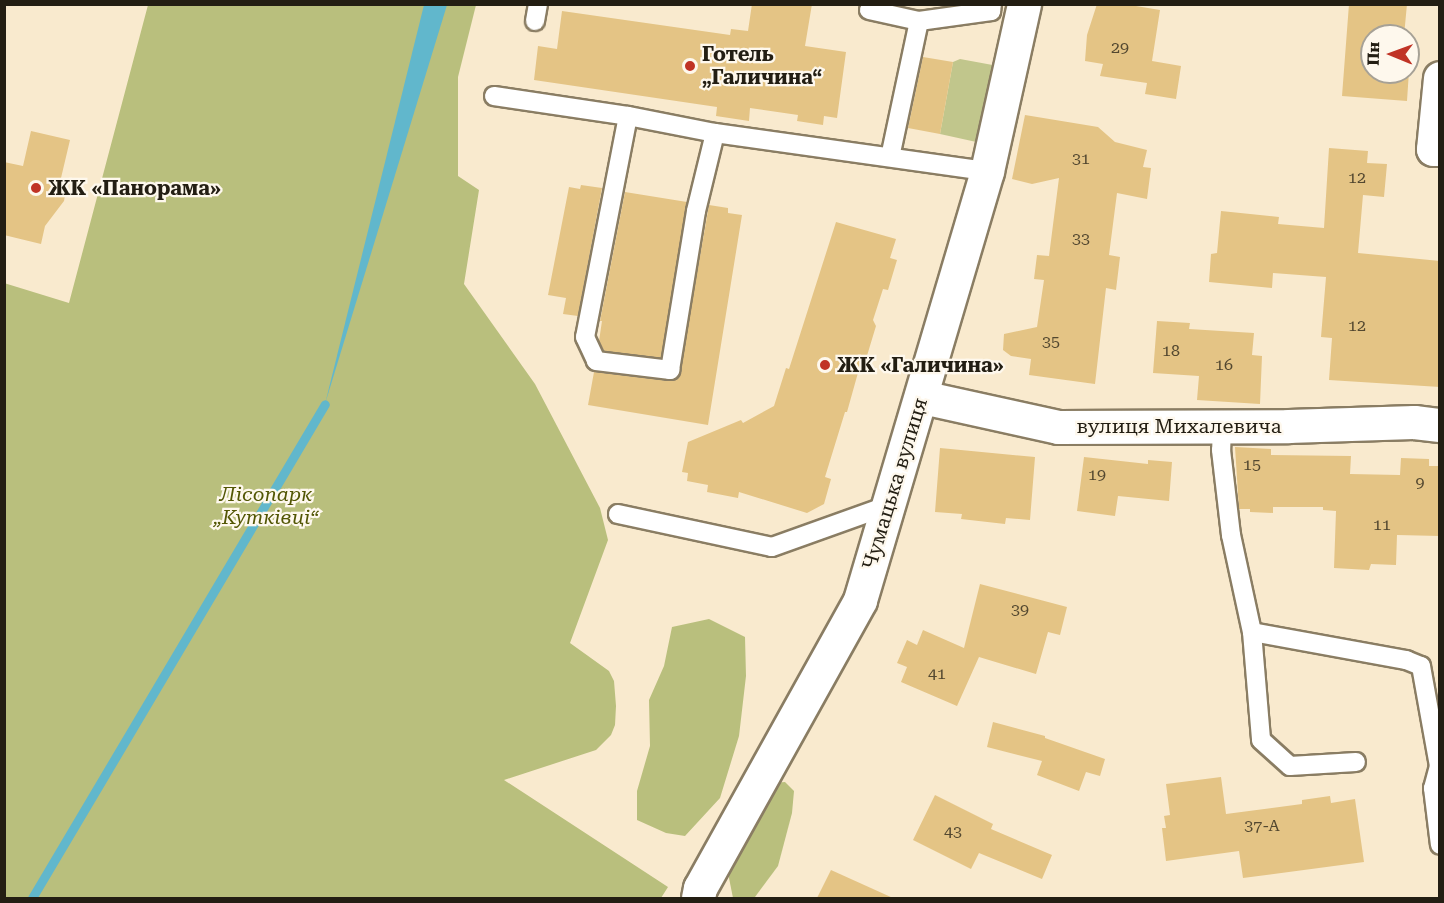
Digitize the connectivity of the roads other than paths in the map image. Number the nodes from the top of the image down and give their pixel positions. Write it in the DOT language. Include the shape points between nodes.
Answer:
graph roads {
  1 [pos="992,4"];
  2 [pos="1024,4"];
  3 [pos="869,9"];
  4 [pos="919,21"];
  5 [pos="1440,78"];
  6 [pos="494,96"];
  7 [pos="628,116"];
  8 [pos="715,133"];
  9 [pos="1440,150"];
  10 [pos="890,157"];
  11 [pos="987,171"];
  12 [pos="922,397"];
  13 [pos="1440,425"];
  14 [pos="1222,426"];
  15 [pos="889,505"];
  16 [pos="618,514"];
  17 [pos="1252,632"];
  18 [pos="1356,762"];
  19 [pos="1440,845"];
  20 [pos="698,898"];
  1 -- 4 [label="lane" via="991,11"];
  2 -- 11 [label="street, Чумацька вулиця"];
  3 -- 4 [label="lane"];
  4 -- 10 [label="lane"];
  5 -- 9 [label="street" via="1433,149"];
  6 -- 7 [label="lane"];
  7 -- 8 [label="lane"];
  7 -- 8 [label="lane" via="585,337 596,361 670,370 696,211"];
  8 -- 10 [label="lane"];
  10 -- 11 [label="lane"];
  11 -- 12 [label="street, Чумацька вулиця"];
  12 -- 14 [label="street, вулиця Михалевича" via="1058,427"];
  12 -- 15 [label="street, Чумацька вулиця"];
  13 -- 14 [label="street, вулиця Михалевича" via="1414,422"];
  14 -- 17 [label="lane" via="1231,535"];
  15 -- 16 [label="lane" via="772,548"];
  15 -- 20 [label="street, Чумацька вулиця" via="860,600 700,888"];
  17 -- 18 [label="lane" via="1261,740 1290,766"];
  17 -- 19 [label="lane" via="1421,666 1438,766 1433,788"];
}
